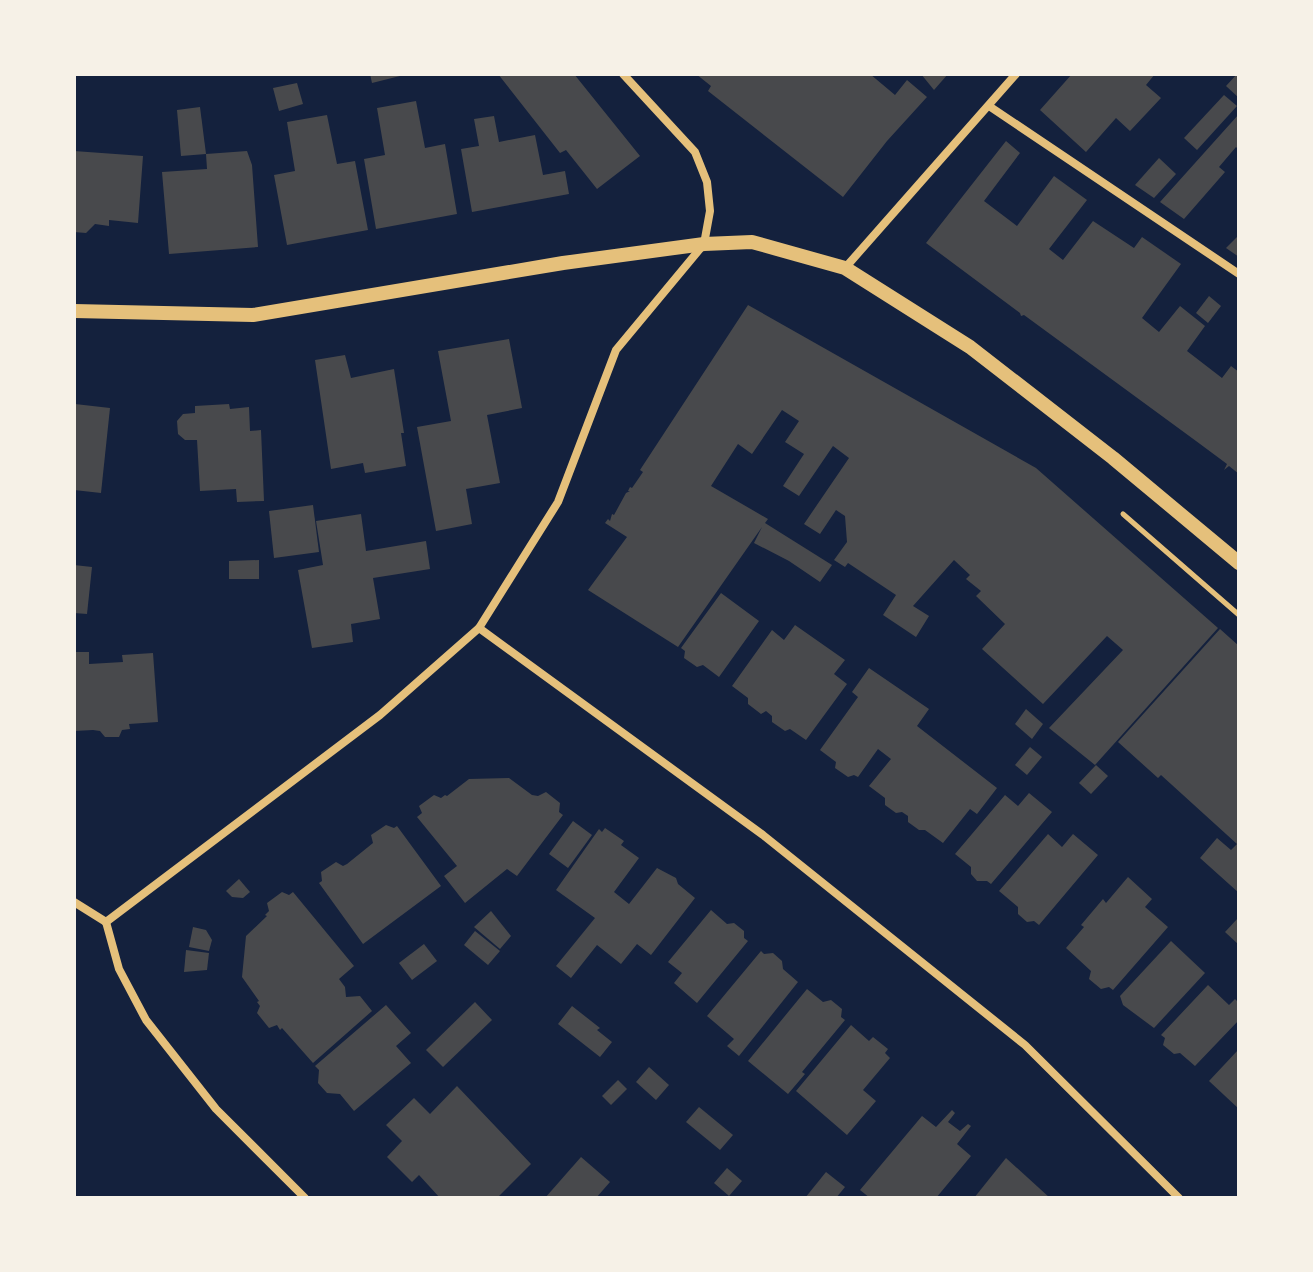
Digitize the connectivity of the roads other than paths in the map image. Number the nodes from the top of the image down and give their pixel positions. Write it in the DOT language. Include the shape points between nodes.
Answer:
graph roads {
  1 [pos="623,74"];
  2 [pos="1016,74"];
  3 [pos="989,106"];
  4 [pos="704,244"];
  5 [pos="845,268"];
  6 [pos="1239,274"];
  7 [pos="74,311"];
  8 [pos="1239,563"];
  9 [pos="479,628"];
  10 [pos="74,902"];
  11 [pos="106,922"];
  12 [pos="305,1198"];
  13 [pos="1179,1198"];
  1 -- 4 [label="street" via="695,152 707,182 710,211"];
  2 -- 3 [label="street"];
  3 -- 5 [label="street"];
  3 -- 6 [label="street"];
  4 -- 5 [label="street" via="752,242"];
  4 -- 7 [label="street" via="253,315"];
  4 -- 9 [label="street" via="616,350 558,502"];
  5 -- 8 [label="street" via="970,347"];
  9 -- 11 [label="street" via="380,715"];
  9 -- 13 [label="street" via="763,835 1025,1045"];
  10 -- 11 [label="street"];
  11 -- 12 [label="street" via="119,969 146,1020 216,1109"];
}
